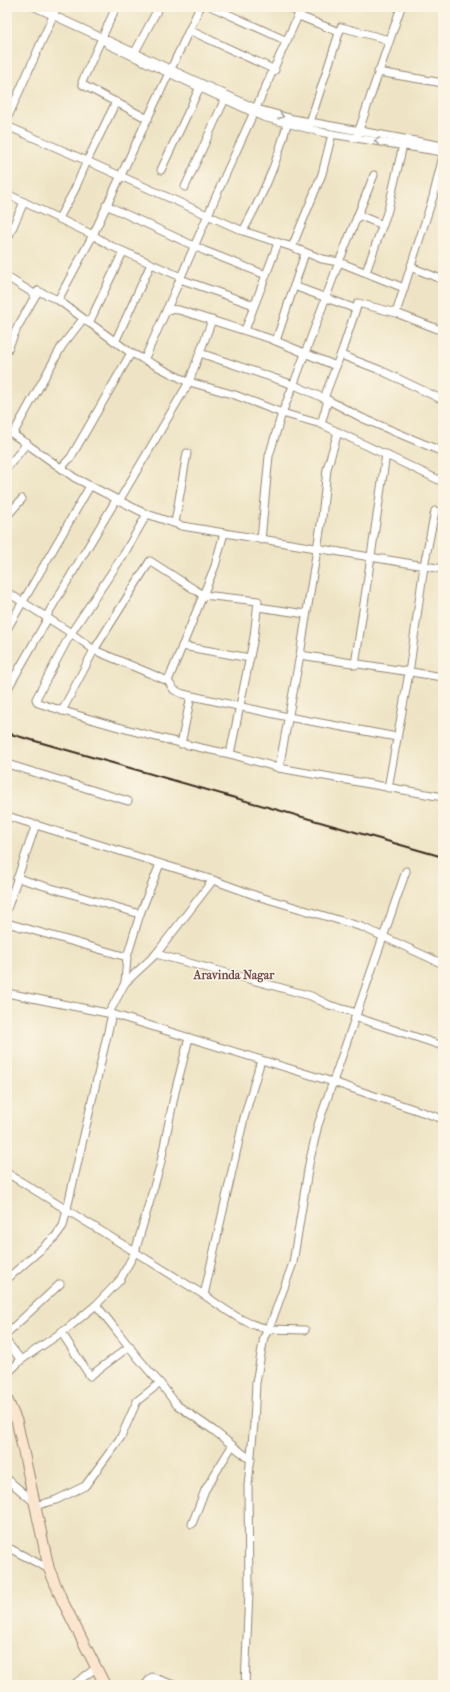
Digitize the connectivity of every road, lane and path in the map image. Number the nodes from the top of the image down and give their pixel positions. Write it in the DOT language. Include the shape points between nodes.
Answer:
graph roads {
  1 [pos="35,7"];
  2 [pos="57,7"];
  3 [pos="116,7"];
  4 [pos="159,7"];
  5 [pos="200,7"];
  6 [pos="212,7"];
  7 [pos="288,7"];
  8 [pos="401,7"];
  9 [pos="300,12"];
  10 [pos="53,16"];
  11 [pos="189,30"];
  12 [pos="339,32"];
  13 [pos="103,39"];
  14 [pos="389,40"];
  15 [pos="286,41"];
  16 [pos="135,52"];
  17 [pos="275,70"];
  18 [pos="170,72"];
  19 [pos="378,72"];
  20 [pos="443,83"];
  21 [pos="199,89"];
  22 [pos="224,101"];
  23 [pos="116,102"];
  24 [pos="255,111"];
  25 [pos="7,119"];
  26 [pos="148,119"];
  27 [pos="310,122"];
  28 [pos="287,124"];
  29 [pos="7,126"];
  30 [pos="332,134"];
  31 [pos="357,135"];
  32 [pos="403,146"];
  33 [pos="443,146"];
  34 [pos="443,152"];
  35 [pos="443,156"];
  36 [pos="87,161"];
  37 [pos="161,170"];
  38 [pos="374,175"];
  39 [pos="120,176"];
  40 [pos="185,187"];
  41 [pos="7,194"];
  42 [pos="24,202"];
  43 [pos="106,205"];
  44 [pos="358,214"];
  45 [pos="208,215"];
  46 [pos="59,218"];
  47 [pos="383,225"];
  48 [pos="243,231"];
  49 [pos="93,234"];
  50 [pos="7,240"];
  51 [pos="278,243"];
  52 [pos="195,246"];
  53 [pos="292,247"];
  54 [pos="123,252"];
  55 [pos="305,252"];
  56 [pos="339,262"];
  57 [pos="151,264"];
  58 [pos="411,267"];
  59 [pos="366,272"];
  60 [pos="266,275"];
  61 [pos="7,277"];
  62 [pos="181,278"];
  63 [pos="443,280"];
  64 [pos="294,286"];
  65 [pos="404,288"];
  66 [pos="36,295"];
  67 [pos="325,298"];
  68 [pos="58,300"];
  69 [pos="254,305"];
  70 [pos="168,309"];
  71 [pos="356,309"];
  72 [pos="396,312"];
  73 [pos="212,320"];
  74 [pos="86,321"];
  75 [pos="245,330"];
  76 [pos="443,331"];
  77 [pos="10,337"];
  78 [pos="276,341"];
  79 [pos="115,342"];
  80 [pos="7,351"];
  81 [pos="305,352"];
  82 [pos="131,353"];
  83 [pos="200,353"];
  84 [pos="341,355"];
  85 [pos="144,360"];
  86 [pos="336,366"];
  87 [pos="189,382"];
  88 [pos="294,385"];
  89 [pos="326,399"];
  90 [pos="443,400"];
  91 [pos="282,413"];
  92 [pos="321,424"];
  93 [pos="10,432"];
  94 [pos="338,432"];
  95 [pos="26,443"];
  96 [pos="443,452"];
  97 [pos="187,454"];
  98 [pos="386,454"];
  99 [pos="62,467"];
  100 [pos="7,468"];
  101 [pos="443,482"];
  102 [pos="90,486"];
  103 [pos="22,499"];
  104 [pos="117,500"];
  105 [pos="435,511"];
  106 [pos="147,514"];
  107 [pos="7,516"];
  108 [pos="175,523"];
  109 [pos="224,533"];
  110 [pos="261,540"];
  111 [pos="317,548"];
  112 [pos="372,556"];
  113 [pos="424,566"];
  114 [pos="443,569"];
  115 [pos="7,592"];
  116 [pos="203,595"];
  117 [pos="23,602"];
  118 [pos="258,607"];
  119 [pos="306,614"];
  120 [pos="47,617"];
  121 [pos="7,629"];
  122 [pos="72,633"];
  123 [pos="182,646"];
  124 [pos="94,650"];
  125 [pos="300,656"];
  126 [pos="250,658"];
  127 [pos="355,665"];
  128 [pos="409,673"];
  129 [pos="443,677"];
  130 [pos="168,681"];
  131 [pos="7,690"];
  132 [pos="190,696"];
  133 [pos="240,707"];
  134 [pos="62,710"];
  135 [pos="288,717"];
  136 [pos="398,737"];
  137 [pos="181,744"];
  138 [pos="230,754"];
  139 [pos="7,764"];
  140 [pos="279,768"];
  141 [pos="388,788"];
  142 [pos="443,797"];
  143 [pos="128,800"];
  144 [pos="7,816"];
  145 [pos="36,824"];
  146 [pos="160,864"];
  147 [pos="406,871"];
  148 [pos="17,878"];
  149 [pos="213,880"];
  150 [pos="7,909"];
  151 [pos="140,914"];
  152 [pos="7,923"];
  153 [pos="383,936"];
  154 [pos="156,954"];
  155 [pos="127,957"];
  156 [pos="443,964"];
  157 [pos="125,984"];
  158 [pos="7,993"];
  159 [pos="110,1014"];
  160 [pos="356,1015"];
  161 [pos="189,1038"];
  162 [pos="443,1046"];
  163 [pos="261,1060"];
  164 [pos="333,1082"];
  165 [pos="443,1119"];
  166 [pos="7,1173"];
  167 [pos="68,1212"];
  168 [pos="135,1252"];
  169 [pos="7,1279"];
  170 [pos="60,1284"];
  171 [pos="204,1295"];
  172 [pos="96,1305"];
  173 [pos="269,1329"];
  174 [pos="305,1330"];
  175 [pos="61,1332"];
  176 [pos="7,1333"];
  177 [pos="7,1342"];
  178 [pos="130,1346"];
  179 [pos="21,1360"];
  180 [pos="7,1374"];
  181 [pos="160,1383"];
  182 [pos="8,1405"];
  183 [pos="232,1446"];
  184 [pos="251,1460"];
  185 [pos="7,1479"];
  186 [pos="35,1504"];
  187 [pos="192,1524"];
  188 [pos="7,1548"];
  189 [pos="49,1569"];
  190 [pos="96,1668"];
  191 [pos="73,1685"];
  192 [pos="105,1685"];
  193 [pos="146,1685"];
  194 [pos="174,1685"];
  195 [pos="246,1685"];
  1 -- 10 [label="street"];
  2 -- 10 [label="street"];
  3 -- 13 [label="street"];
  4 -- 16 [label="street"];
  5 -- 11 [label="street"];
  6 -- 15 [label="street"];
  7 -- 9 [label="street"];
  8 -- 14 [label="street"];
  9 -- 12 [label="street"];
  9 -- 15 [label="street"];
  10 -- 13 [label="street"];
  10 -- 25 [label="street"];
  11 -- 17 [label="street"];
  11 -- 18 [label="street"];
  12 -- 14 [label="street" via="341,26"];
  12 -- 27 [label="street"];
  13 -- 16 [label="street" via="111,40"];
  13 -- 18 [label="street" via="109,45"];
  13 -- 23 [label="street" via="82,82"];
  14 -- 19 [label="street"];
  15 -- 17 [label="street"];
  16 -- 18 [label="street"];
  17 -- 24 [label="street"];
  18 -- 21 [label="street"];
  18 -- 24 [label="street"];
  18 -- 26 [label="street"];
  19 -- 20 [label="street"];
  19 -- 31 [label="street"];
  21 -- 22 [label="street"];
  21 -- 37 [label="street"];
  22 -- 24 [label="street"];
  22 -- 40 [label="street"];
  23 -- 26 [label="street"];
  23 -- 36 [label="street"];
  24 -- 27 [label="street, one-way"];
  24 -- 28 [label="street"];
  24 -- 45 [label="street"];
  26 -- 39 [label="street"];
  27 -- 31 [label="street"];
  28 -- 30 [label="street"];
  28 -- 48 [label="street" via="279,155"];
  29 -- 36 [label="street"];
  30 -- 31 [label="street"];
  30 -- 53 [label="street" via="322,174"];
  32 -- 31 [label="street, one-way"];
  31 -- 33 [label="street"];
  32 -- 34 [label="street"];
  32 -- 47 [label="street"];
  35 -- 58 [label="street"];
  36 -- 39 [label="street"];
  36 -- 46 [label="street"];
  38 -- 44 [label="street"];
  39 -- 43 [label="street"];
  39 -- 45 [label="street"];
  41 -- 42 [label="street"];
  42 -- 46 [label="street"];
  42 -- 50 [label="street"];
  43 -- 49 [label="street"];
  43 -- 52 [label="street"];
  44 -- 47 [label="street"];
  44 -- 56 [label="street"];
  45 -- 48 [label="street"];
  45 -- 52 [label="street"];
  46 -- 49 [label="street"];
  47 -- 59 [label="street"];
  48 -- 51 [label="street"];
  49 -- 54 [label="street" via="109,246"];
  49 -- 68 [label="street"];
  51 -- 53 [label="street"];
  51 -- 60 [label="street"];
  52 -- 60 [label="street"];
  52 -- 62 [label="street"];
  53 -- 55 [label="street"];
  54 -- 57 [label="street"];
  54 -- 74 [label="street"];
  55 -- 56 [label="street"];
  55 -- 64 [label="street"];
  56 -- 59 [label="street"];
  56 -- 67 [label="street"];
  57 -- 62 [label="street"];
  57 -- 79 [label="street"];
  58 -- 63 [label="street"];
  58 -- 65 [label="street"];
  59 -- 65 [label="street"];
  60 -- 69 [label="street"];
  61 -- 66 [label="street"];
  62 -- 69 [label="street"];
  62 -- 70 [label="street"];
  64 -- 67 [label="street"];
  64 -- 78 [label="street"];
  65 -- 72 [label="street"];
  66 -- 68 [label="street" via="38,291"];
  66 -- 77 [label="street"];
  67 -- 71 [label="street"];
  67 -- 81 [label="street"];
  68 -- 74 [label="street"];
  69 -- 75 [label="street"];
  70 -- 73 [label="street"];
  70 -- 85 [label="street"];
  71 -- 72 [label="street" via="358,303"];
  71 -- 84 [label="street"];
  72 -- 76 [label="street"];
  73 -- 75 [label="street"];
  73 -- 83 [label="street"];
  74 -- 79 [label="street"];
  74 -- 93 [label="street" via="62,346"];
  75 -- 78 [label="street"];
  77 -- 80 [label="street"];
  78 -- 81 [label="street"];
  79 -- 82 [label="street"];
  81 -- 86 [label="street"];
  81 -- 88 [label="street"];
  82 -- 85 [label="street"];
  82 -- 99 [label="street" via="71,457"];
  83 -- 87 [label="street"];
  83 -- 88 [label="street"];
  84 -- 86 [label="street"];
  84 -- 90 [label="street" via="380,370"];
  85 -- 87 [label="street"];
  86 -- 89 [label="street"];
  87 -- 91 [label="street" via="235,395"];
  87 -- 104 [label="street"];
  88 -- 89 [label="street"];
  88 -- 91 [label="street"];
  89 -- 92 [label="street"];
  89 -- 96 [label="street" via="362,418"];
  91 -- 92 [label="street"];
  91 -- 110 [label="street" via="269,456"];
  92 -- 94 [label="street"];
  93 -- 95 [label="street"];
  94 -- 98 [label="street"];
  94 -- 111 [label="street" via="327,469"];
  95 -- 99 [label="street"];
  95 -- 100 [label="street"];
  97 -- 108 [label="street"];
  98 -- 101 [label="street"];
  98 -- 112 [label="street"];
  99 -- 102 [label="street"];
  102 -- 104 [label="street"];
  102 -- 117 [label="street"];
  103 -- 107 [label="street"];
  104 -- 106 [label="street"];
  104 -- 120 [label="street"];
  105 -- 113 [label="street"];
  106 -- 108 [label="street"];
  106 -- 122 [label="street"];
  108 -- 109 [label="street"];
  109 -- 110 [label="street"];
  109 -- 116 [label="street" via="215,566"];
  110 -- 111 [label="street"];
  111 -- 112 [label="street"];
  111 -- 119 [label="street"];
  112 -- 113 [label="street"];
  112 -- 127 [label="street"];
  113 -- 114 [label="street"];
  113 -- 128 [label="street"];
  115 -- 117 [label="street"];
  116 -- 118 [label="street" via="258,601"];
  116 -- 123 [label="street"];
  116 -- 124 [label="street" via="150,561"];
  117 -- 120 [label="street"];
  117 -- 121 [label="street"];
  118 -- 119 [label="street"];
  118 -- 126 [label="street"];
  119 -- 125 [label="street"];
  120 -- 122 [label="street"];
  120 -- 131 [label="street"];
  122 -- 124 [label="street"];
  122 -- 134 [label="street" via="36,699 38,703"];
  123 -- 126 [label="street"];
  123 -- 130 [label="street"];
  124 -- 130 [label="street"];
  124 -- 134 [label="street"];
  125 -- 127 [label="street"];
  125 -- 135 [label="street"];
  126 -- 133 [label="street"];
  127 -- 128 [label="street"];
  128 -- 129 [label="street"];
  128 -- 136 [label="street"];
  130 -- 132 [label="street" via="174,690"];
  132 -- 133 [label="street"];
  132 -- 137 [label="street"];
  133 -- 135 [label="street"];
  133 -- 138 [label="street"];
  134 -- 137 [label="street"];
  135 -- 136 [label="street"];
  135 -- 140 [label="street"];
  136 -- 141 [label="street"];
  137 -- 138 [label="street"];
  138 -- 140 [label="street"];
  139 -- 143 [label="street"];
  140 -- 141 [label="street"];
  141 -- 142 [label="street"];
  144 -- 145 [label="street"];
  145 -- 146 [label="street"];
  145 -- 148 [label="street"];
  146 -- 149 [label="street"];
  146 -- 151 [label="street"];
  147 -- 153 [label="street"];
  148 -- 150 [label="street"];
  148 -- 151 [label="street"];
  149 -- 153 [label="street"];
  149 -- 154 [label="street"];
  151 -- 155 [label="street"];
  152 -- 155 [label="street"];
  153 -- 156 [label="street"];
  153 -- 160 [label="street"];
  154 -- 157 [label="street"];
  154 -- 160 [label="street" via="311,996"];
  155 -- 157 [label="street"];
  157 -- 159 [label="street"];
  158 -- 159 [label="street"];
  159 -- 161 [label="street"];
  159 -- 167 [label="street"];
  160 -- 162 [label="street"];
  160 -- 164 [label="street"];
  161 -- 163 [label="street"];
  161 -- 168 [label="street" via="160,1166"];
  163 -- 164 [label="street"];
  163 -- 171 [label="street" via="244,1118"];
  164 -- 165 [label="street"];
  164 -- 173 [label="street" via="318,1125 309,1164 292,1263"];
  166 -- 167 [label="street"];
  167 -- 168 [label="street"];
  167 -- 169 [label="street" via="60,1232"];
  168 -- 171 [label="street"];
  168 -- 172 [label="street" via="120,1280"];
  170 -- 176 [label="street"];
  171 -- 173 [label="street" via="247,1323"];
  172 -- 175 [label="street"];
  172 -- 178 [label="street"];
  173 -- 174 [label="street"];
  173 -- 184 [label="street" via="264,1337 256,1383"];
  175 -- 178 [label="street" via="90,1376"];
  175 -- 179 [label="street"];
  177 -- 179 [label="street"];
  178 -- 181 [label="street" via="142,1364"];
  179 -- 180 [label="street"];
  181 -- 183 [label="street" via="177,1405"];
  181 -- 186 [label="street" via="137,1401 121,1437 85,1486 56,1500"];
  182 -- 186 [label="street" via="17,1422"];
  183 -- 184 [label="street"];
  183 -- 187 [label="street" via="205,1490"];
  184 -- 195 [label="street" via="248,1486 249,1591"];
  185 -- 186 [label="street"];
  186 -- 189 [label="street"];
  188 -- 189 [label="street"];
  189 -- 190 [label="street"];
  190 -- 191 [label="street"];
  190 -- 192 [label="street"];
  193 -- 194 [label="street" via="152,1676"];
}
